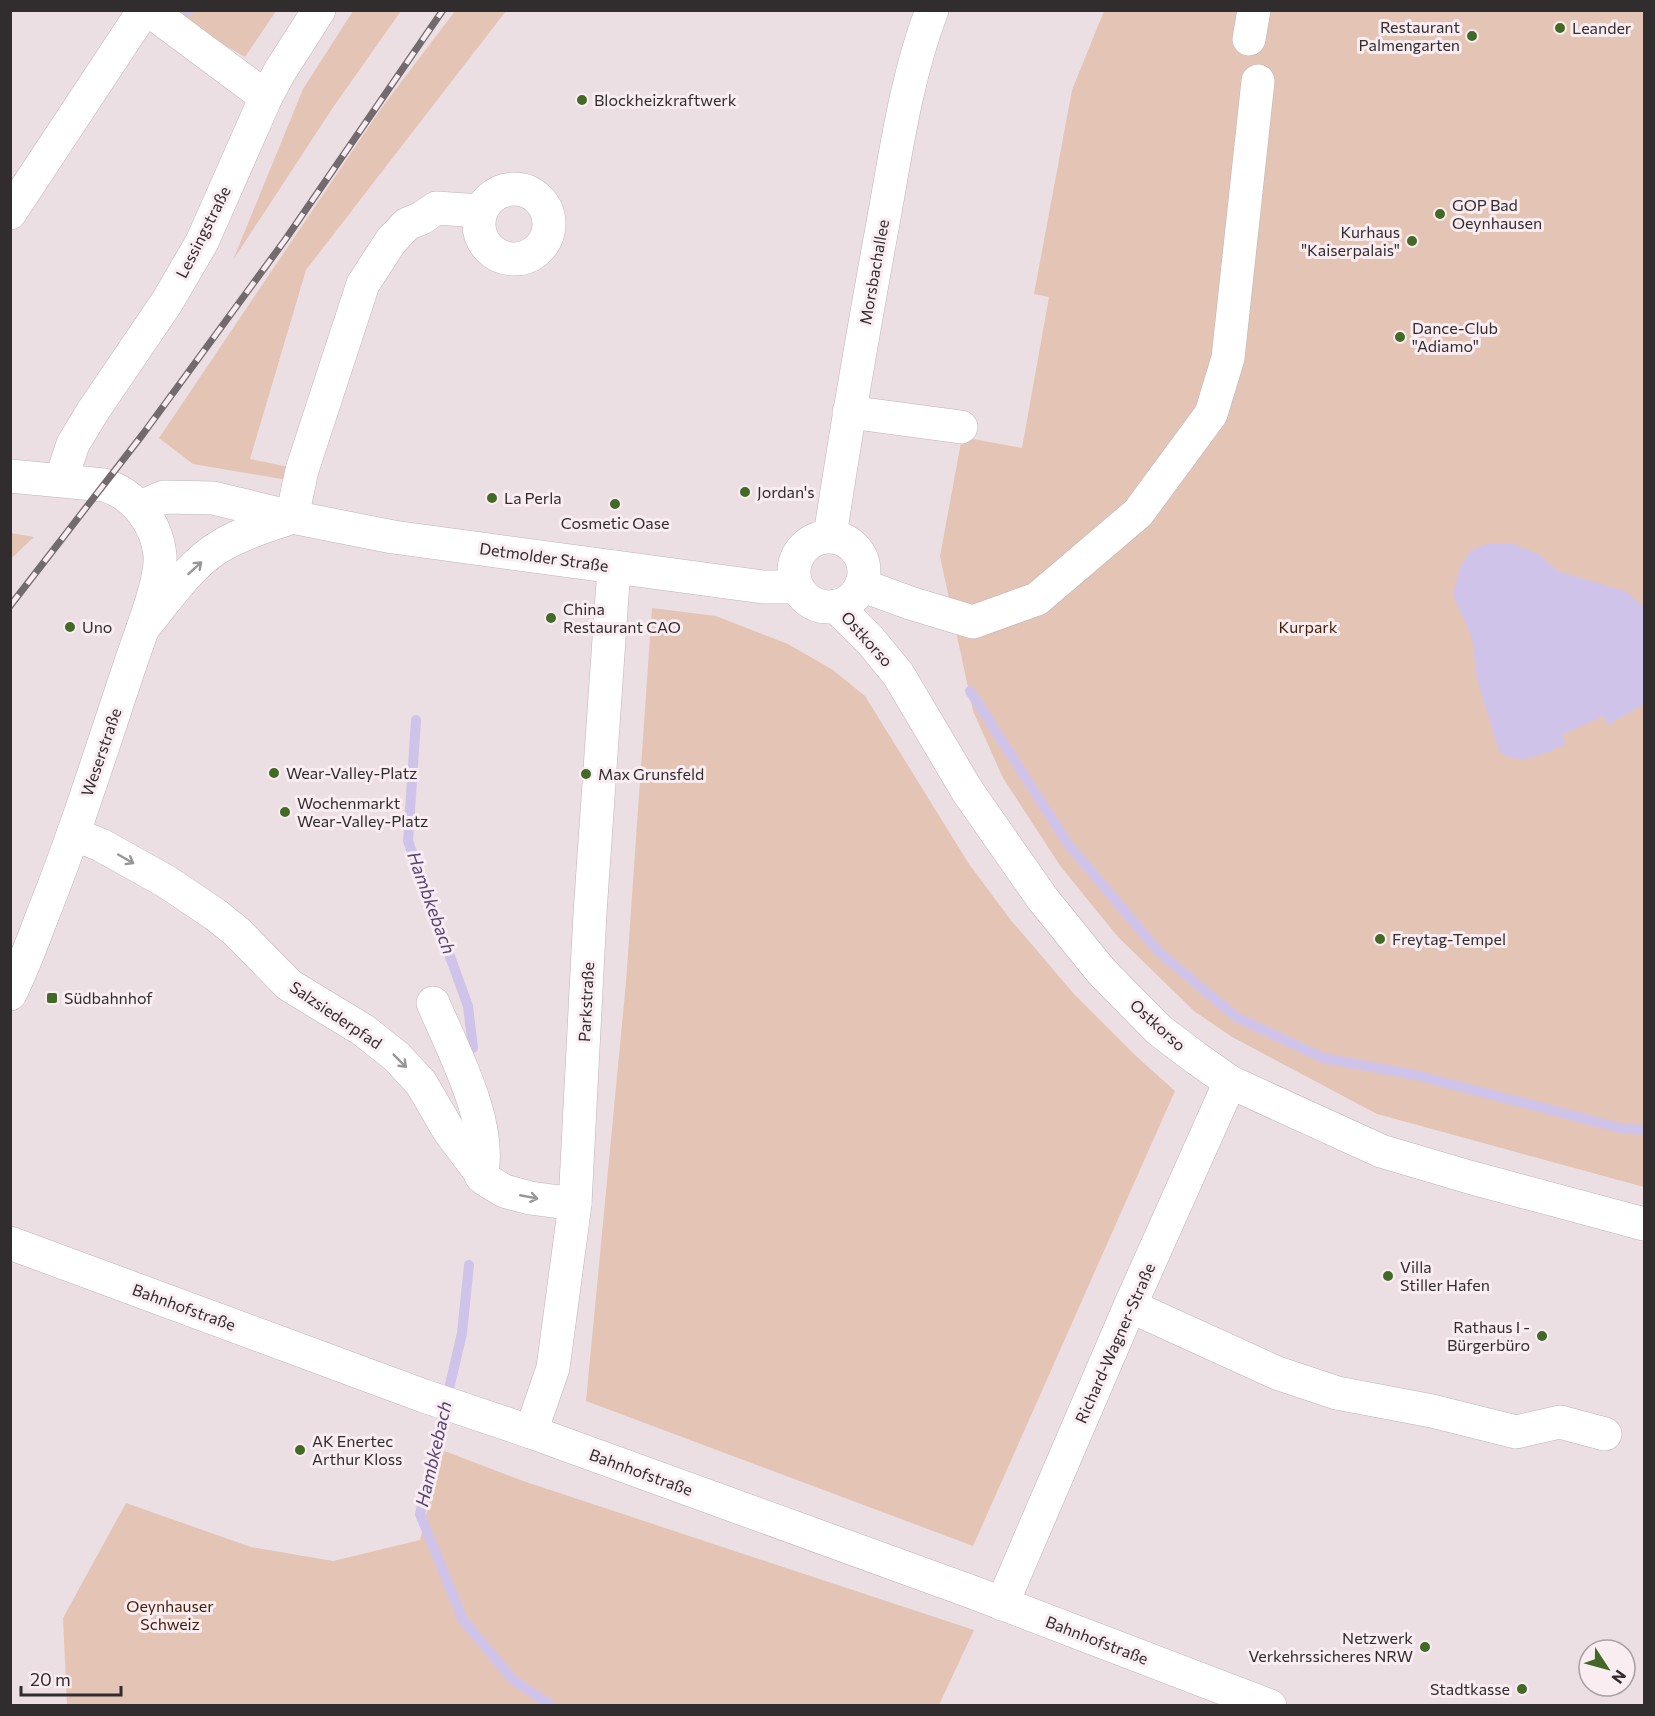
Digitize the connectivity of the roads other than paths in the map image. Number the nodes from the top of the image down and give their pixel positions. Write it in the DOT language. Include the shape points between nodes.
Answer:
graph roads {
  1 [pos="144,10"];
  2 [pos="149,10"];
  3 [pos="320,10"];
  4 [pos="932,10"];
  5 [pos="1258,81"];
  6 [pos="266,97"];
  7 [pos="10,213"];
  8 [pos="480,219"];
  9 [pos="849,412"];
  10 [pos="962,427"];
  11 [pos="10,476"];
  12 [pos="61,480"];
  13 [pos="140,507"];
  14 [pos="292,518"];
  15 [pos="830,536"];
  16 [pos="614,567"];
  17 [pos="861,585"];
  18 [pos="797,587"];
  19 [pos="836,606"];
  20 [pos="143,628"];
  21 [pos="73,834"];
  22 [pos="10,994"];
  23 [pos="433,1003"];
  24 [pos="1230,1082"];
  25 [pos="481,1176"];
  26 [pos="575,1204"];
  27 [pos="1644,1224"];
  28 [pos="10,1243"];
  29 [pos="1130,1306"];
  30 [pos="531,1432"];
  31 [pos="1605,1434"];
  32 [pos="1002,1604"];
  33 [pos="1270,1706"];
  1 -- 7 [label="street"];
  2 -- 6 [label="street"];
  3 -- 6 [label="street, Lessingstraße"];
  4 -- 9 [label="street, Morsbachallee" via="910,86"];
  5 -- 17 [label="street, Ostkorso" via="1228,358 1211,414 1138,513 1037,599 973,622"];
  6 -- 12 [label="street, Lessingstraße" via="202,242 167,302 93,411 74,444"];
  8 -- 14 [label="street" via="436,208 407,224 363,284 302,470"];
  9 -- 10 [label="street"];
  9 -- 15 [label="street, Morsbachallee"];
  11 -- 12 [label="street"];
  12 -- 13 [label="street" via="117,489"];
  13 -- 14 [label="street, Detmolder Straße" via="164,497 213,498"];
  13 -- 20 [label="street, Weserstraße" via="158,540 160,558"];
  14 -- 16 [label="street, Detmolder Straße" via="393,537"];
  20 -- 14 [label="street, one-way" via="188,574 218,547"];
  15 -- 17 [label="street" via="841,538 859,553 864,574"];
  15 -- 18 [label="street" via="808,543 801,551 795,561"];
  16 -- 18 [label="street, Detmolder Straße" via="763,587"];
  16 -- 26 [label="street, Parkstraße"];
  17 -- 19 [label="street" via="856,595"];
  18 -- 19 [label="street" via="813,603"];
  19 -- 24 [label="street, Ostkorso" via="898,674 975,802 1042,898 1101,971 1159,1030"];
  20 -- 21 [label="street, Weserstraße"];
  21 -- 22 [label="street, Weserstraße"];
  21 -- 25 [label="street, Salzsiederpfad, one-way" via="167,882 216,915 289,985 363,1030 397,1057 421,1083"];
  23 -- 25 [label="street" via="479,1118 484,1162"];
  24 -- 27 [label="street, Ostkorso" via="1381,1151"];
  24 -- 29 [label="street, Richard-Wagner-Straße"];
  25 -- 26 [label="street, Salzsiederpfad, one-way" via="504,1191"];
  26 -- 30 [label="street, Parkstraße" via="553,1368"];
  28 -- 30 [label="street, Bahnhofstraße"];
  29 -- 31 [label="street" via="1276,1373 1337,1393 1516,1432 1560,1422"];
  29 -- 32 [label="street, Richard-Wagner-Straße"];
  30 -- 32 [label="street, Bahnhofstraße"];
  32 -- 33 [label="street, Bahnhofstraße"];
}
